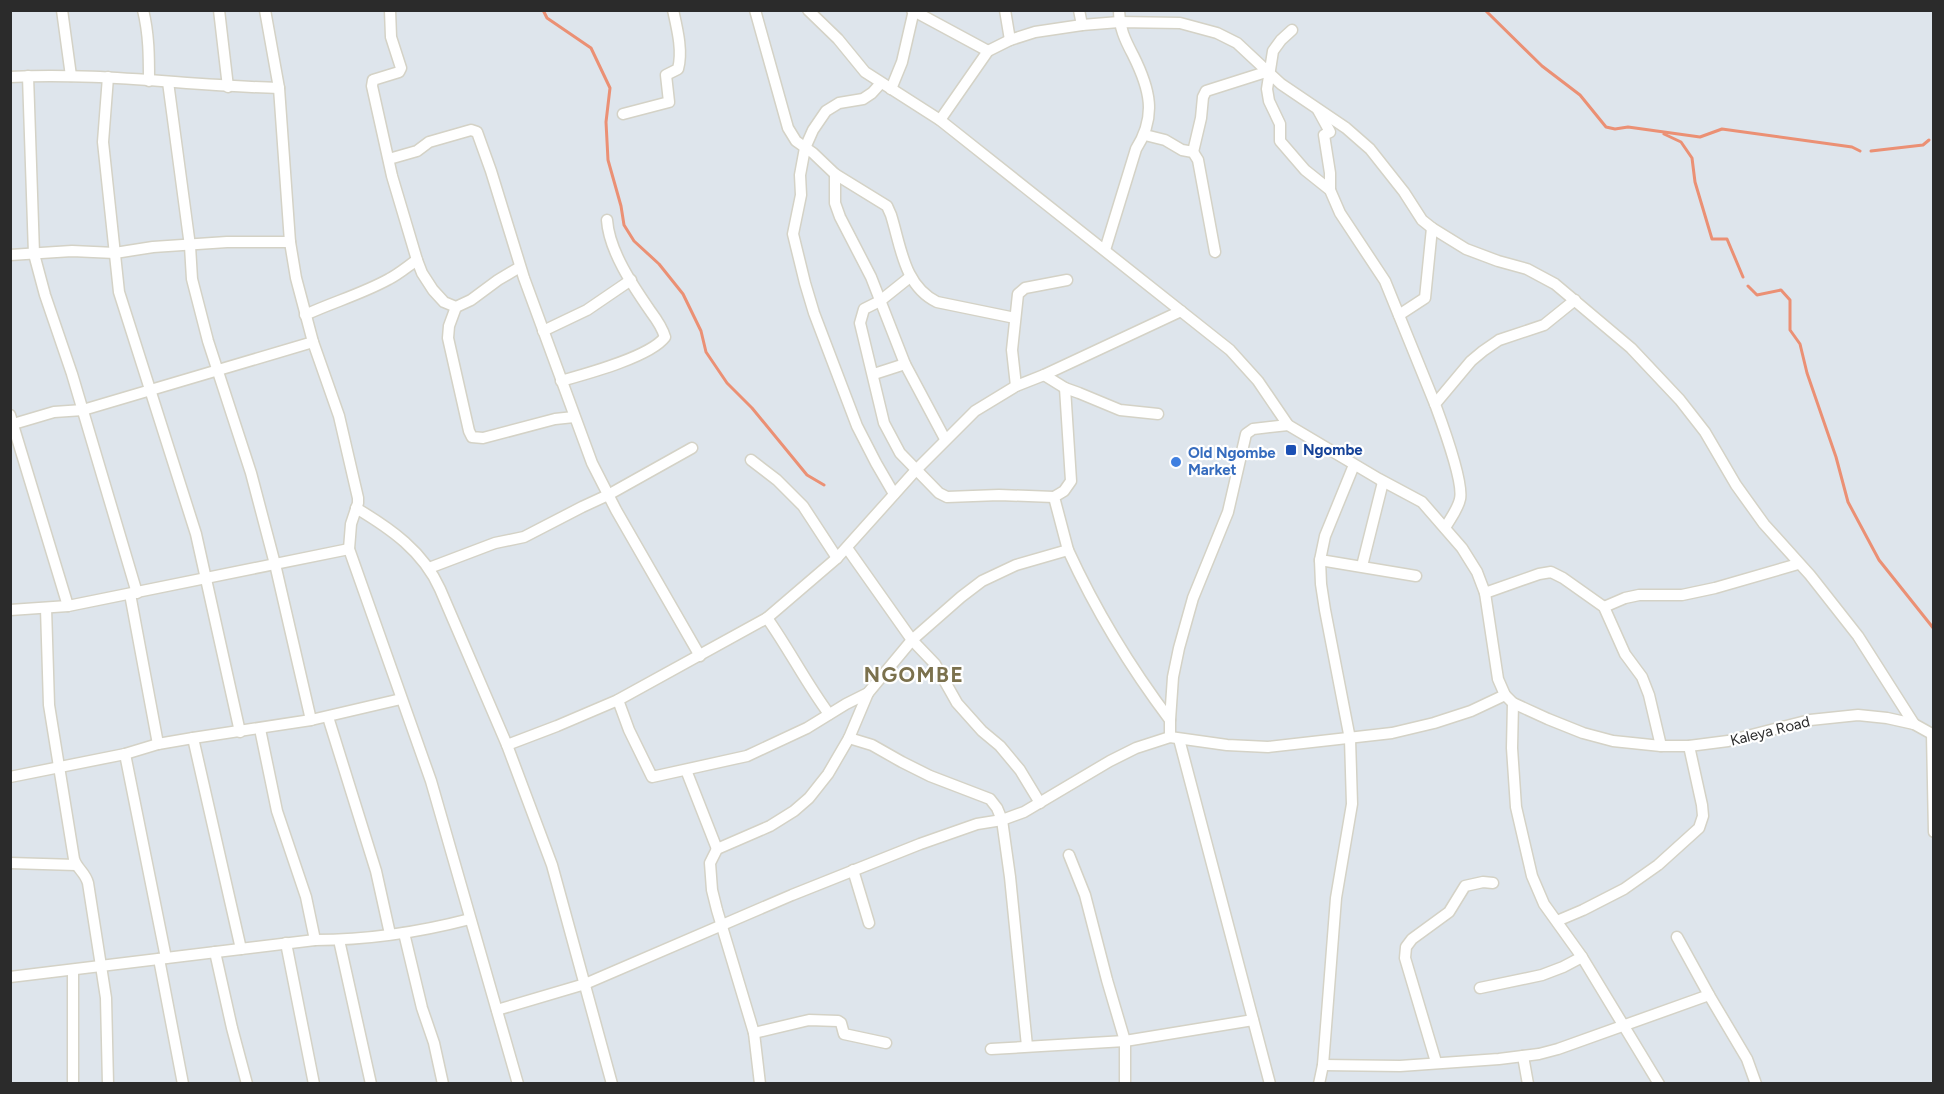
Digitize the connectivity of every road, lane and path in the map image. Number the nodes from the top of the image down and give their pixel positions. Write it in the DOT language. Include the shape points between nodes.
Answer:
graph roads {
  1 [pos="62,10"];
  2 [pos="143,10"];
  3 [pos="219,10"];
  4 [pos="265,10"];
  5 [pos="390,10"];
  6 [pos="673,10"];
  7 [pos="755,10"];
  8 [pos="808,10"];
  9 [pos="1005,10"];
  10 [pos="1079,10"];
  11 [pos="1119,10"];
  12 [pos="914,11"];
  13 [pos="1119,22"];
  14 [pos="1082,25"];
  15 [pos="1292,30"];
  16 [pos="1010,40"];
  17 [pos="988,51"];
  18 [pos="1269,71"];
  19 [pos="28,76"];
  20 [pos="71,76"];
  21 [pos="10,77"];
  22 [pos="108,78"];
  23 [pos="149,81"];
  24 [pos="168,82"];
  25 [pos="881,83"];
  26 [pos="228,87"];
  27 [pos="279,88"];
  28 [pos="891,90"];
  29 [pos="1316,106"];
  30 [pos="623,114"];
  31 [pos="940,120"];
  32 [pos="1145,135"];
  33 [pos="805,148"];
  34 [pos="1193,152"];
  35 [pos="389,159"];
  36 [pos="835,174"];
  37 [pos="1330,190"];
  38 [pos="607,220"];
  39 [pos="1432,228"];
  40 [pos="290,242"];
  41 [pos="190,246"];
  42 [pos="1105,250"];
  43 [pos="1215,252"];
  44 [pos="115,253"];
  45 [pos="34,254"];
  46 [pos="10,255"];
  47 [pos="417,260"];
  48 [pos="520,267"];
  49 [pos="910,277"];
  50 [pos="631,280"];
  51 [pos="1067,280"];
  52 [pos="1575,300"];
  53 [pos="880,301"];
  54 [pos="456,307"];
  55 [pos="1181,311"];
  56 [pos="305,315"];
  57 [pos="1399,315"];
  58 [pos="1015,318"];
  59 [pos="543,331"];
  60 [pos="313,342"];
  61 [pos="905,364"];
  62 [pos="218,369"];
  63 [pos="874,374"];
  64 [pos="1044,375"];
  65 [pos="561,381"];
  66 [pos="1016,386"];
  67 [pos="1065,388"];
  68 [pos="151,389"];
  69 [pos="1434,404"];
  70 [pos="83,410"];
  71 [pos="1158,414"];
  72 [pos="574,417"];
  73 [pos="12,421"];
  74 [pos="1288,425"];
  75 [pos="945,439"];
  76 [pos="692,448"];
  77 [pos="751,460"];
  78 [pos="1354,465"];
  79 [pos="916,470"];
  80 [pos="1383,482"];
  81 [pos="894,494"];
  82 [pos="608,495"];
  83 [pos="1054,497"];
  84 [pos="356,508"];
  85 [pos="1444,528"];
  86 [pos="846,548"];
  87 [pos="349,549"];
  88 [pos="1068,550"];
  89 [pos="837,558"];
  90 [pos="1320,560"];
  91 [pos="275,564"];
  92 [pos="1798,564"];
  93 [pos="1362,566"];
  94 [pos="429,568"];
  95 [pos="1416,576"];
  96 [pos="207,579"];
  97 [pos="134,593"];
  98 [pos="1485,593"];
  99 [pos="68,606"];
  100 [pos="1604,607"];
  101 [pos="46,608"];
  102 [pos="10,610"];
  103 [pos="767,618"];
  104 [pos="912,640"];
  105 [pos="700,656"];
  106 [pos="868,693"];
  107 [pos="401,699"];
  108 [pos="1509,699"];
  109 [pos="618,700"];
  110 [pos="829,714"];
  111 [pos="328,717"];
  112 [pos="311,720"];
  113 [pos="1170,720"];
  114 [pos="1914,724"];
  115 [pos="260,729"];
  116 [pos="240,732"];
  117 [pos="1933,734"];
  118 [pos="193,738"];
  119 [pos="849,738"];
  120 [pos="1174,738"];
  121 [pos="1350,739"];
  122 [pos="158,744"];
  123 [pos="507,745"];
  124 [pos="1661,746"];
  125 [pos="1689,746"];
  126 [pos="125,754"];
  127 [pos="59,768"];
  128 [pos="686,770"];
  129 [pos="10,777"];
  130 [pos="1040,803"];
  131 [pos="1002,820"];
  132 [pos="1934,832"];
  133 [pos="717,849"];
  134 [pos="1069,855"];
  135 [pos="10,863"];
  136 [pos="76,865"];
  137 [pos="853,870"];
  138 [pos="1493,884"];
  139 [pos="470,918"];
  140 [pos="1557,921"];
  141 [pos="869,923"];
  142 [pos="722,926"];
  143 [pos="404,933"];
  144 [pos="390,934"];
  145 [pos="1677,937"];
  146 [pos="315,940"];
  147 [pos="339,940"];
  148 [pos="286,943"];
  149 [pos="241,949"];
  150 [pos="215,952"];
  151 [pos="1582,957"];
  152 [pos="163,959"];
  153 [pos="103,967"];
  154 [pos="73,970"];
  155 [pos="10,977"];
  156 [pos="585,984"];
  157 [pos="1480,988"];
  158 [pos="1709,994"];
  159 [pos="497,1010"];
  160 [pos="1253,1020"];
  161 [pos="1623,1026"];
  162 [pos="754,1033"];
  163 [pos="1125,1041"];
  164 [pos="886,1043"];
  165 [pos="1027,1046"];
  166 [pos="991,1049"];
  167 [pos="1523,1056"];
  168 [pos="1436,1062"];
  169 [pos="1323,1065"];
  170 [pos="72,1083"];
  171 [pos="108,1083"];
  172 [pos="183,1083"];
  173 [pos="247,1083"];
  174 [pos="314,1083"];
  175 [pos="371,1083"];
  176 [pos="443,1083"];
  177 [pos="518,1083"];
  178 [pos="612,1083"];
  179 [pos="759,1083"];
  180 [pos="1125,1083"];
  181 [pos="1270,1083"];
  182 [pos="1319,1083"];
  183 [pos="1528,1083"];
  184 [pos="1659,1083"];
  185 [pos="1756,1083"];
  1 -- 20 [label="street"];
  2 -- 23 [label="street"];
  3 -- 26 [label="street"];
  4 -- 27 [label="street"];
  5 -- 35 [label="street" via="391,37 401,68 372,82"];
  6 -- 30 [label="street" via="680,65 666,75 669,102"];
  7 -- 33 [label="street" via="788,128"];
  8 -- 25 [label="street" via="857,64"];
  9 -- 16 [label="street"];
  10 -- 14 [label="street"];
  11 -- 13 [label="street"];
  12 -- 17 [label="street"];
  12 -- 28 [label="street"];
  13 -- 14 [label="street"];
  13 -- 18 [label="street" via="1180,23 1217,33 1237,43"];
  13 -- 32 [label="street" via="1148,97"];
  14 -- 16 [label="street"];
  15 -- 18 [label="street" via="1273,51"];
  16 -- 17 [label="street"];
  17 -- 31 [label="street"];
  18 -- 29 [label="street" via="1281,84"];
  18 -- 34 [label="street" via="1206,90"];
  18 -- 37 [label="street" via="1269,101 1280,124 1281,141 1305,170"];
  19 -- 20 [label="street"];
  19 -- 21 [label="street"];
  19 -- 45 [label="street"];
  20 -- 22 [label="street"];
  22 -- 23 [label="street"];
  22 -- 44 [label="street" via="103,142"];
  23 -- 24 [label="street"];
  24 -- 26 [label="street"];
  24 -- 41 [label="street"];
  25 -- 28 [label="street"];
  25 -- 33 [label="street" via="863,99 839,103 826,111"];
  26 -- 27 [label="street"];
  27 -- 40 [label="street"];
  28 -- 31 [label="street"];
  29 -- 37 [label="street" via="1330,132 1324,135"];
  29 -- 39 [label="street" via="1370,149"];
  31 -- 42 [label="street"];
  32 -- 34 [label="street"];
  32 -- 42 [label="street" via="1136,149"];
  33 -- 36 [label="street"];
  33 -- 81 [label="street" via="793,234 800,266 857,426"];
  34 -- 43 [label="street" via="1198,160"];
  35 -- 47 [label="street"];
  35 -- 48 [label="street" via="417,151 429,142 471,130 477,132"];
  36 -- 49 [label="street" via="887,206"];
  36 -- 53 [label="street" via="835,202 840,218"];
  37 -- 57 [label="street" via="1340,213 1385,281"];
  38 -- 50 [label="street" via="613,248"];
  39 -- 52 [label="street" via="1466,249 1527,269"];
  39 -- 57 [label="street" via="1425,298"];
  40 -- 41 [label="street"];
  40 -- 56 [label="street"];
  41 -- 44 [label="street"];
  41 -- 62 [label="street" via="192,279"];
  42 -- 55 [label="street"];
  44 -- 45 [label="street"];
  44 -- 68 [label="street" via="119,292"];
  45 -- 46 [label="street"];
  45 -- 70 [label="street"];
  47 -- 54 [label="street" via="433,290 444,302"];
  47 -- 56 [label="street" via="392,278"];
  48 -- 54 [label="street"];
  48 -- 59 [label="street"];
  49 -- 53 [label="street"];
  49 -- 58 [label="street" via="925,296 937,302"];
  50 -- 59 [label="street" via="593,306"];
  50 -- 65 [label="street" via="659,323 664,339 616,364"];
  51 -- 58 [label="street" via="1020,290"];
  52 -- 69 [label="street" via="1544,325 1499,340 1483,351"];
  52 -- 92 [label="street" via="1631,348 1680,400 1764,524"];
  53 -- 61 [label="street"];
  53 -- 63 [label="street" via="864,309 860,323"];
  54 -- 72 [label="street" via="448,339 472,437 483,438"];
  55 -- 64 [label="street"];
  55 -- 74 [label="street" via="1230,350 1258,381"];
  56 -- 60 [label="street"];
  57 -- 69 [label="street"];
  58 -- 66 [label="street" via="1012,350"];
  59 -- 65 [label="street"];
  60 -- 62 [label="street"];
  60 -- 84 [label="street" via="339,416 358,498"];
  61 -- 63 [label="street"];
  61 -- 75 [label="street"];
  62 -- 68 [label="street"];
  62 -- 91 [label="street"];
  63 -- 79 [label="street" via="885,423 900,453"];
  64 -- 66 [label="street"];
  64 -- 67 [label="street"];
  65 -- 72 [label="street"];
  66 -- 75 [label="street" via="975,411"];
  67 -- 71 [label="street" via="1120,410"];
  67 -- 83 [label="street" via="1071,481"];
  68 -- 70 [label="street"];
  68 -- 96 [label="street"];
  69 -- 85 [label="street" via="1461,488 1460,501"];
  70 -- 73 [label="street"];
  70 -- 97 [label="street"];
  72 -- 82 [label="street"];
  73 -- 99 [label="street"];
  74 -- 78 [label="street"];
  74 -- 113 [label="street" via="1252,429 1246,434 1228,512 1193,598 1179,648"];
  75 -- 79 [label="street"];
  76 -- 82 [label="street"];
  77 -- 89 [label="street" via="802,507"];
  78 -- 80 [label="street"];
  78 -- 90 [label="street" via="1324,536"];
  79 -- 81 [label="street"];
  79 -- 83 [label="street" via="946,497"];
  80 -- 85 [label="street" via="1422,502"];
  80 -- 93 [label="street"];
  81 -- 86 [label="street"];
  82 -- 94 [label="street" via="524,537 495,543"];
  82 -- 105 [label="street"];
  83 -- 88 [label="street"];
  84 -- 87 [label="street"];
  84 -- 94 [label="street" via="390,530"];
  85 -- 98 [label="street" via="1462,548"];
  86 -- 89 [label="street"];
  86 -- 104 [label="street"];
  87 -- 91 [label="street"];
  87 -- 107 [label="street"];
  88 -- 104 [label="street" via="1016,565 982,581"];
  88 -- 113 [label="street" via="1111,635"];
  89 -- 103 [label="street"];
  90 -- 93 [label="street"];
  90 -- 121 [label="street" via="1324,610"];
  91 -- 96 [label="street"];
  91 -- 112 [label="street"];
  92 -- 100 [label="street" via="1707,590 1682,595 1639,595"];
  92 -- 114 [label="street" via="1858,636"];
  93 -- 95 [label="street"];
  94 -- 123 [label="street"];
  96 -- 97 [label="street"];
  96 -- 116 [label="street"];
  97 -- 99 [label="street"];
  97 -- 122 [label="street"];
  98 -- 100 [label="street" via="1551,572"];
  98 -- 108 [label="street" via="1498,679"];
  99 -- 101 [label="street"];
  100 -- 124 [label="street" via="1625,654 1642,677"];
  101 -- 102 [label="street"];
  101 -- 127 [label="street" via="49,705"];
  103 -- 105 [label="street"];
  103 -- 110 [label="street"];
  104 -- 106 [label="street"];
  104 -- 130 [label="street" via="935,664 957,703 1020,770"];
  105 -- 109 [label="street"];
  106 -- 110 [label="street"];
  106 -- 119 [label="street"];
  107 -- 111 [label="street"];
  107 -- 139 [label="street" via="431,781"];
  108 -- 121 [label="street" via="1434,723"];
  108 -- 124 [label="street, Kaleya Road" via="1583,733"];
  108 -- 140 [label="street" via="1516,807 1532,876 1544,904"];
  109 -- 123 [label="street"];
  109 -- 128 [label="street" via="650,774 655,777"];
  110 -- 128 [label="street" via="747,756"];
  111 -- 112 [label="street"];
  111 -- 144 [label="street" via="376,872"];
  112 -- 115 [label="street"];
  113 -- 120 [label="street"];
  114 -- 117 [label="street, Kaleya Road"];
  114 -- 125 [label="street, Kaleya Road" via="1858,715 1810,720 1728,741"];
  115 -- 116 [label="street"];
  115 -- 146 [label="street" via="277,811 306,897"];
  116 -- 118 [label="street"];
  117 -- 132 [label="street, Kaleya Road"];
  118 -- 122 [label="street"];
  118 -- 149 [label="street"];
  119 -- 131 [label="street" via="990,799"];
  119 -- 133 [label="street" via="828,774 801,804 770,826"];
  120 -- 121 [label="street" via="1269,747"];
  120 -- 130 [label="street" via="1137,748 1110,761"];
  120 -- 160 [label="street"];
  121 -- 169 [label="street" via="1352,804 1336,898"];
  122 -- 126 [label="street"];
  123 -- 156 [label="street" via="552,865"];
  124 -- 125 [label="street, Kaleya Road"];
  125 -- 140 [label="street" via="1702,805 1699,828 1624,890"];
  126 -- 127 [label="street"];
  126 -- 152 [label="street"];
  127 -- 129 [label="street"];
  127 -- 136 [label="street"];
  128 -- 133 [label="street"];
  130 -- 131 [label="street"];
  131 -- 137 [label="street" via="977,824"];
  131 -- 165 [label="street"];
  133 -- 142 [label="street" via="710,873"];
  134 -- 163 [label="street" via="1085,896"];
  135 -- 136 [label="street"];
  136 -- 153 [label="street" via="86,875"];
  137 -- 141 [label="street"];
  137 -- 142 [label="street"];
  138 -- 168 [label="street" via="1465,886 1449,912 1406,947 1405,958"];
  139 -- 143 [label="street"];
  139 -- 159 [label="street"];
  140 -- 151 [label="street"];
  142 -- 156 [label="street"];
  142 -- 162 [label="street"];
  143 -- 144 [label="street"];
  143 -- 176 [label="street"];
  144 -- 147 [label="street"];
  145 -- 158 [label="street"];
  146 -- 147 [label="street"];
  146 -- 148 [label="street"];
  147 -- 175 [label="street"];
  148 -- 149 [label="street"];
  148 -- 174 [label="street"];
  149 -- 150 [label="street"];
  150 -- 152 [label="street"];
  150 -- 173 [label="street"];
  151 -- 157 [label="street" via="1542,975"];
  151 -- 161 [label="street"];
  152 -- 153 [label="street"];
  152 -- 172 [label="street"];
  153 -- 154 [label="street"];
  153 -- 171 [label="street"];
  154 -- 155 [label="street"];
  154 -- 170 [label="street"];
  156 -- 159 [label="street"];
  156 -- 178 [label="street"];
  158 -- 161 [label="street"];
  158 -- 185 [label="street" via="1747,1059"];
  159 -- 177 [label="street"];
  160 -- 163 [label="street"];
  160 -- 181 [label="street"];
  161 -- 167 [label="street" via="1558,1049"];
  161 -- 184 [label="street"];
  162 -- 164 [label="street" via="809,1020 838,1021 844,1034"];
  162 -- 179 [label="street"];
  163 -- 165 [label="street"];
  163 -- 180 [label="street"];
  165 -- 166 [label="street"];
  167 -- 168 [label="street"];
  167 -- 183 [label="street"];
  168 -- 169 [label="street" via="1400,1066"];
  169 -- 182 [label="street"];
}
